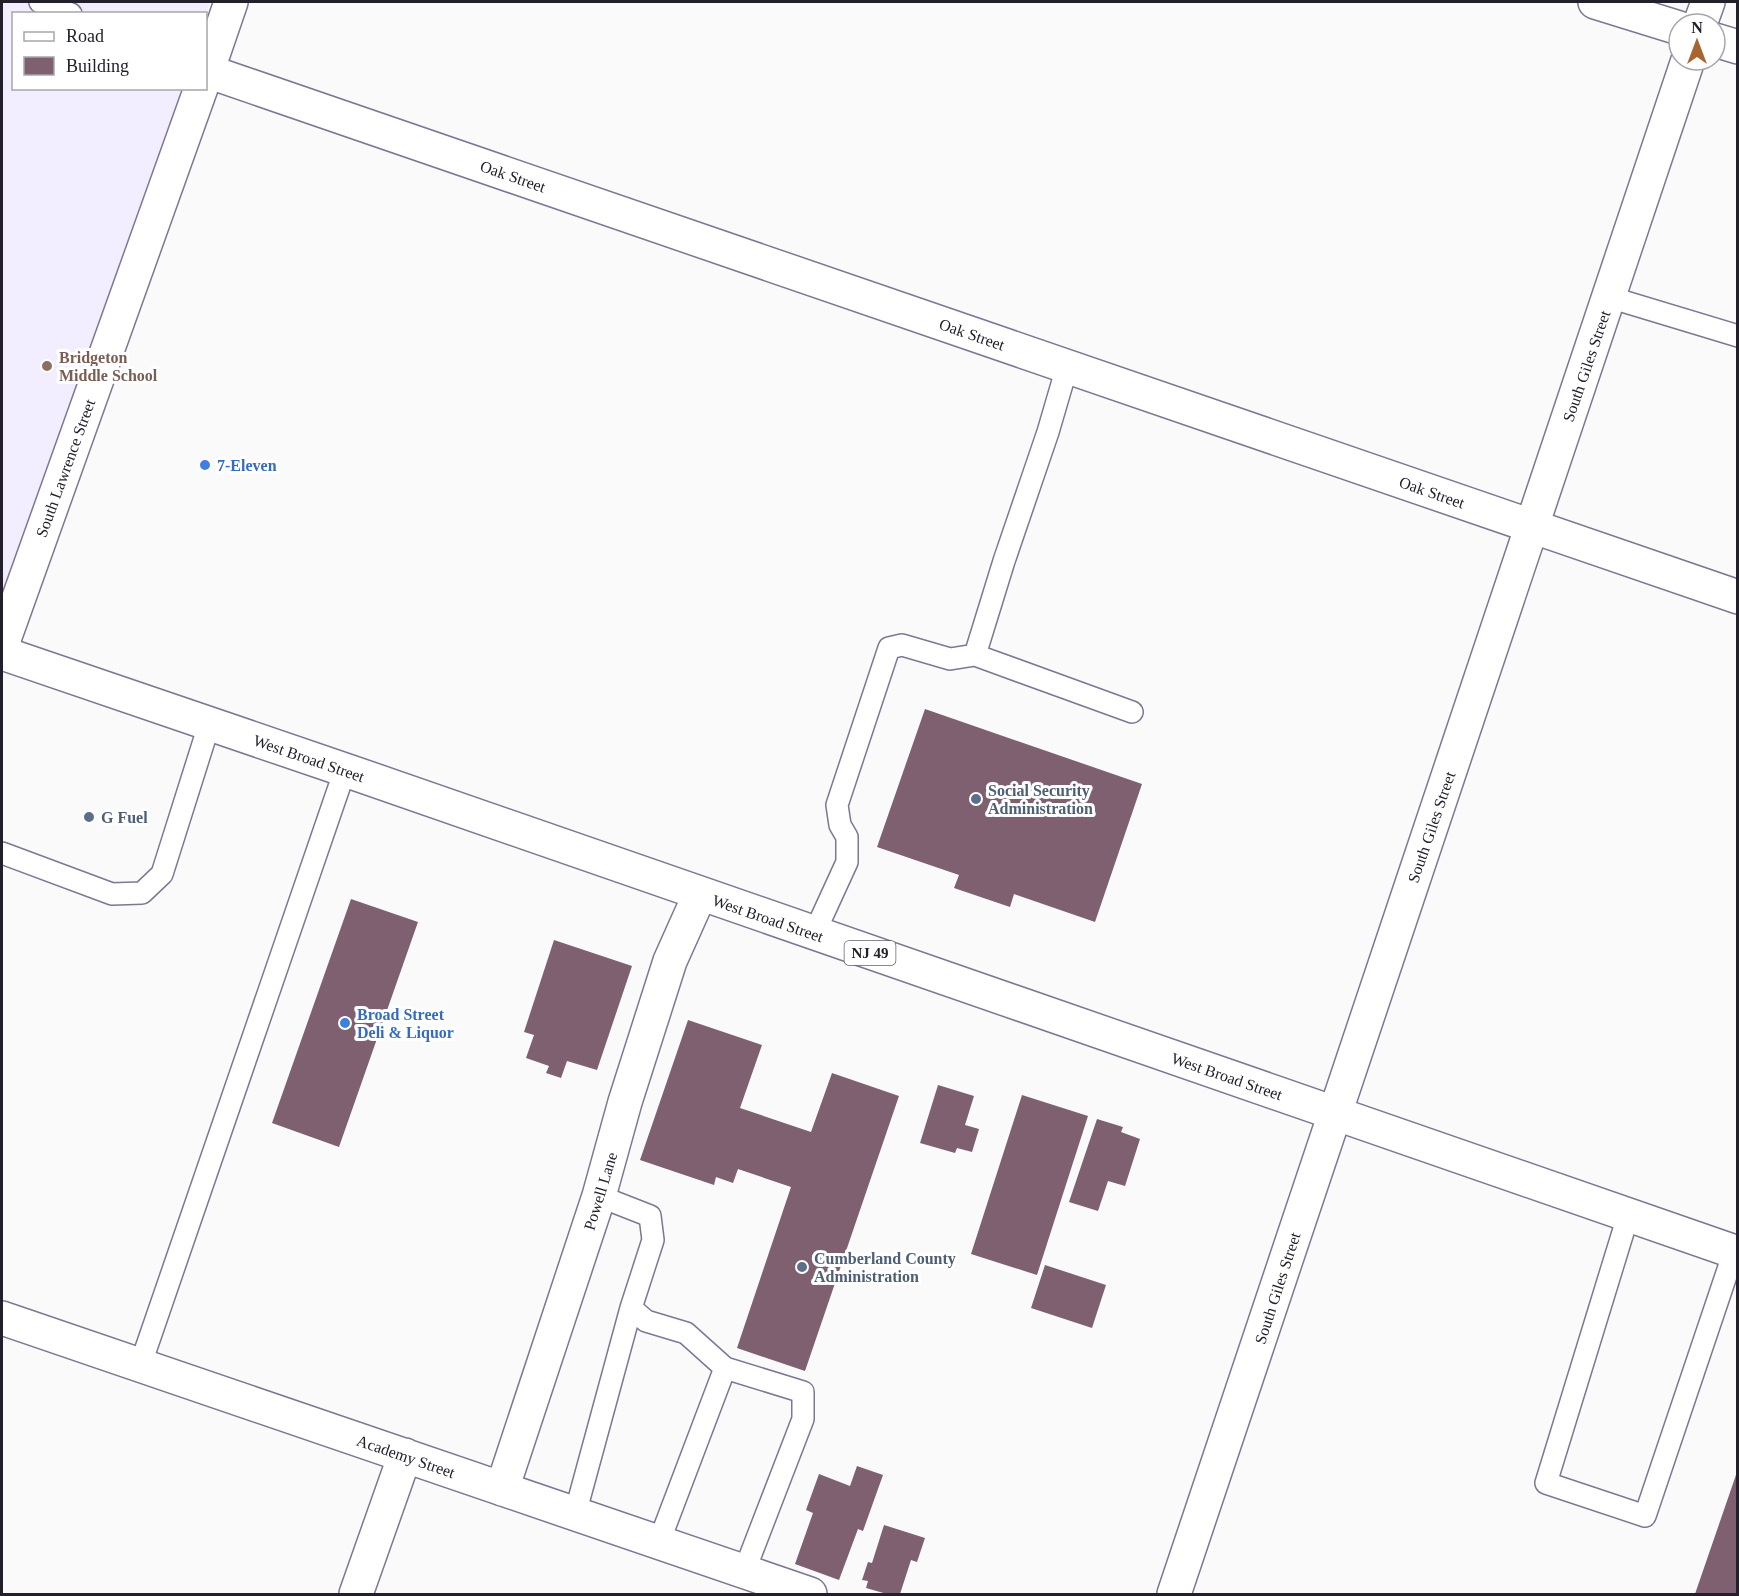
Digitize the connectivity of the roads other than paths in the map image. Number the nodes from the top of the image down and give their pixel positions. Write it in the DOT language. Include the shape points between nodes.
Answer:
graph roads {
  1 [pos="40,2"];
  2 [pos="231,2"];
  3 [pos="1594,2"];
  4 [pos="66,12"];
  5 [pos="1667,24"];
  6 [pos="207,70"];
  7 [pos="1684,72"];
  8 [pos="207,77"];
  9 [pos="200,90"];
  10 [pos="1609,297"];
  11 [pos="1737,336"];
  12 [pos="1067,367"];
  13 [pos="1532,526"];
  14 [pos="1737,597"];
  15 [pos="2,645"];
  16 [pos="2,653"];
  17 [pos="975,655"];
  18 [pos="1132,712"];
  19 [pos="209,724"];
  20 [pos="345,770"];
  21 [pos="2,853"];
  22 [pos="700,894"];
  23 [pos="814,934"];
  24 [pos="1335,1114"];
  25 [pos="599,1196"];
  26 [pos="1628,1216"];
  27 [pos="1736,1253"];
  28 [pos="631,1308"];
  29 [pos="2,1318"];
  30 [pos="140,1366"];
  31 [pos="725,1368"];
  32 [pos="405,1455"];
  33 [pos="502,1489"];
  34 [pos="575,1514"];
  35 [pos="659,1542"];
  36 [pos="744,1572"];
  37 [pos="356,1594"];
  38 [pos="810,1594"];
  39 [pos="1174,1594"];
  1 -- 4 [label="lane"];
  2 -- 6 [label="main road, South Lawrence Street"];
  3 -- 5 [label="main road"];
  7 -- 10 [label="main road, South Giles Street"];
  8 -- 12 [label="main road, Oak Street"];
  9 -- 15 [label="main road, South Lawrence Street"];
  10 -- 11 [label="lane"];
  10 -- 13 [label="main road, South Giles Street"];
  12 -- 13 [label="main road, Oak Street"];
  12 -- 17 [label="lane"];
  13 -- 14 [label="main road, Oak Street"];
  13 -- 24 [label="main road, South Giles Street"];
  16 -- 19 [label="main road, West Broad Street / NJ 49"];
  17 -- 18 [label="lane"];
  17 -- 23 [label="lane" via="950,659 902,645 890,648 837,805 840,825 847,837 847,862"];
  19 -- 20 [label="main road, West Broad Street / NJ 49"];
  19 -- 21 [label="lane" via="162,874 142,893 112,894"];
  20 -- 22 [label="main road, West Broad Street / NJ 49"];
  20 -- 30 [label="lane"];
  22 -- 23 [label="main road, West Broad Street / NJ 49"];
  22 -- 25 [label="main road, Powell Lane" via="667,970"];
  23 -- 24 [label="main road, West Broad Street / NJ 49"];
  24 -- 26 [label="main road, West Broad Street / NJ 49"];
  24 -- 39 [label="main road, South Giles Street"];
  25 -- 28 [label="lane" via="650,1216 654,1240"];
  25 -- 33 [label="main road, Powell Lane"];
  26 -- 27 [label="main road, West Broad Street / NJ 49"];
  26 -- 27 [label="lane" via="1546,1483 1645,1516"];
  28 -- 31 [label="lane" via="646,1321 686,1333"];
  28 -- 34 [label="lane"];
  29 -- 30 [label="main road, Academy Street"];
  30 -- 32 [label="main road, Academy Street"];
  31 -- 35 [label="lane"];
  31 -- 36 [label="lane" via="802,1392 803,1419"];
  32 -- 33 [label="main road, Academy Street"];
  32 -- 37 [label="main road"];
  33 -- 34 [label="main road, Academy Street"];
  34 -- 35 [label="main road, Academy Street"];
  35 -- 36 [label="main road, Academy Street"];
  36 -- 38 [label="main road, Academy Street"];
}
